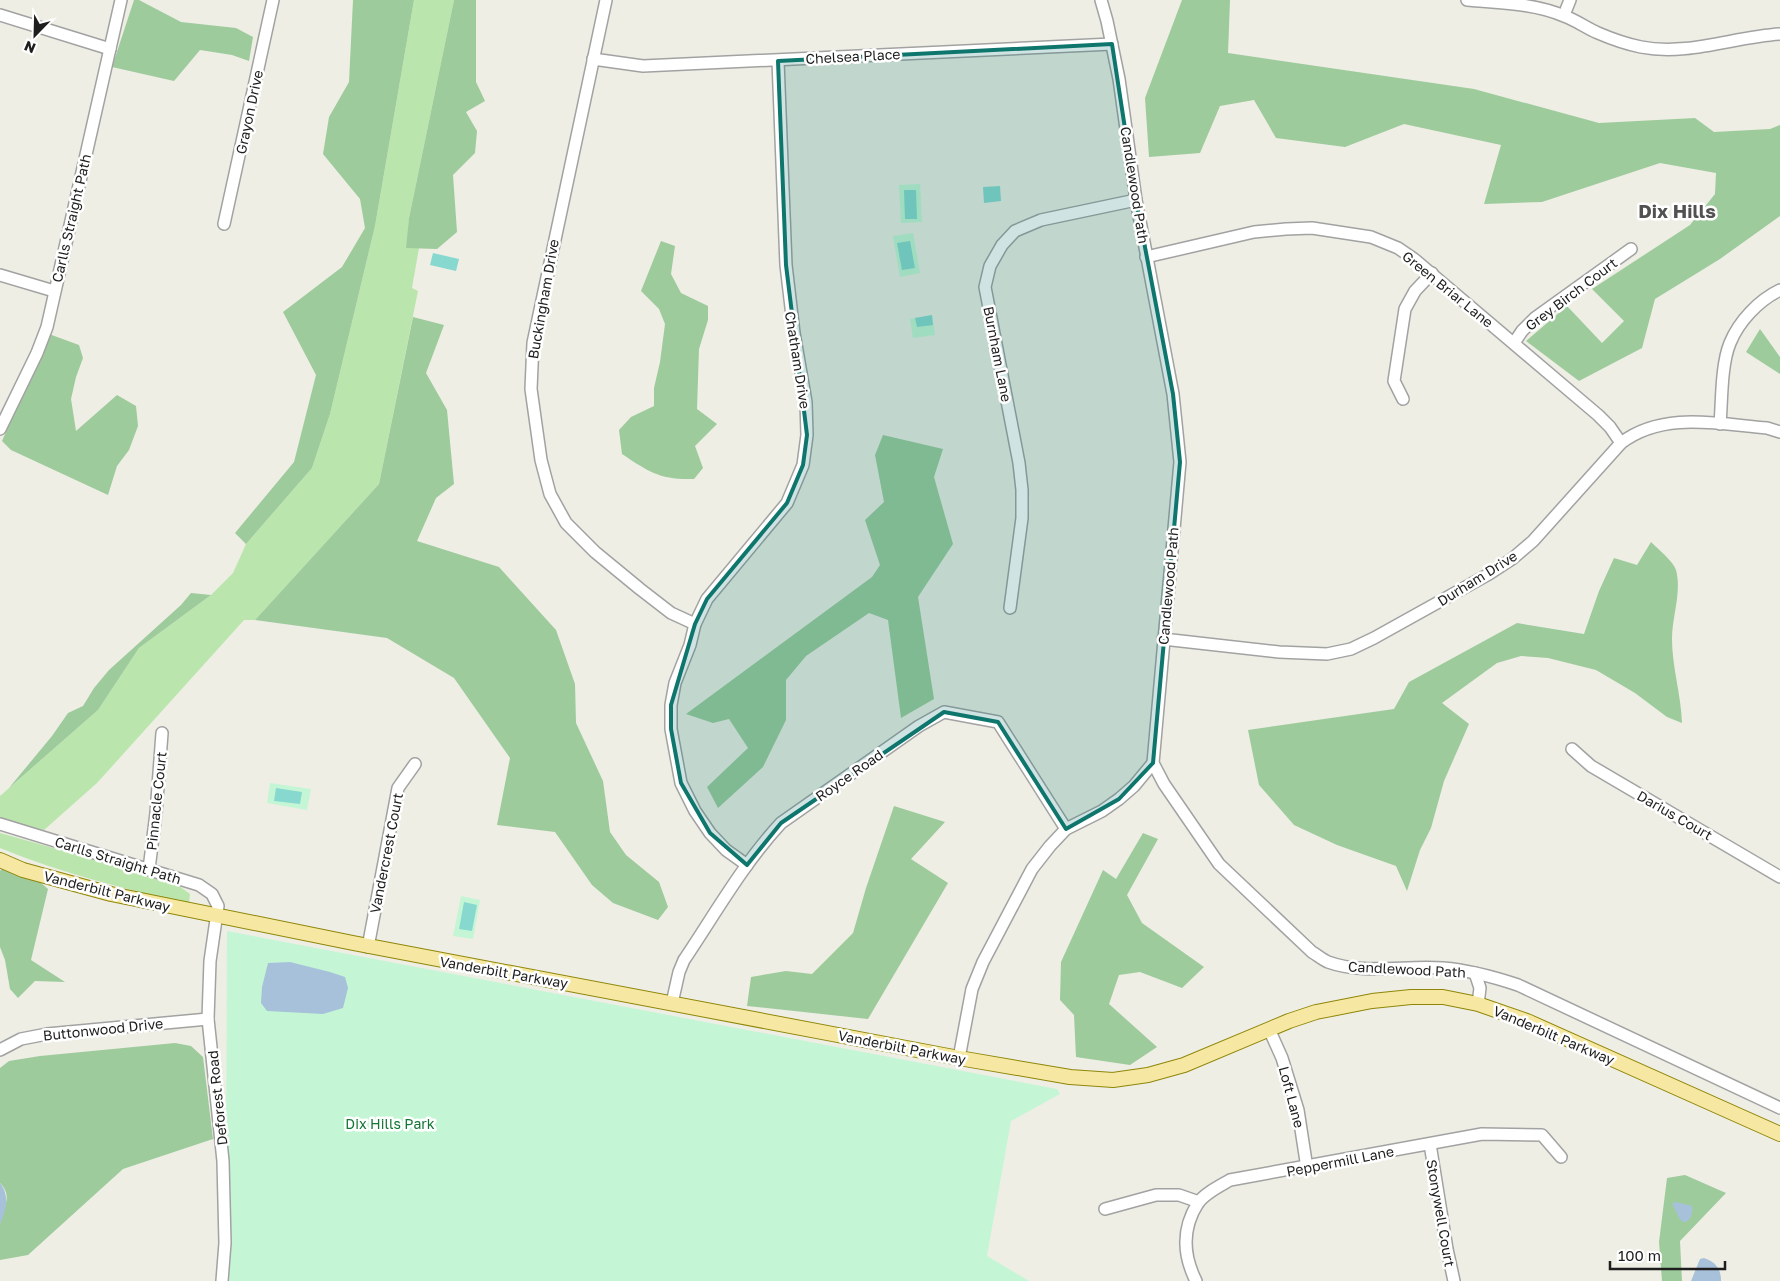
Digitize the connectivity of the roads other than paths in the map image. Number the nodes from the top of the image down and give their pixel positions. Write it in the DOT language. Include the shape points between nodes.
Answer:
graph roads {
  1 [pos="121,0"];
  2 [pos="273,0"];
  3 [pos="606,0"];
  4 [pos="1101,0"];
  5 [pos="1467,0"];
  6 [pos="1570,0"];
  7 [pos="0,15"];
  8 [pos="1564,15"];
  9 [pos="1780,34"];
  10 [pos="1112,44"];
  11 [pos="110,49"];
  12 [pos="593,59"];
  13 [pos="778,60"];
  14 [pos="1136,200"];
  15 [pos="224,224"];
  16 [pos="1631,249"];
  17 [pos="1146,256"];
  18 [pos="1432,273"];
  19 [pos="0,274"];
  20 [pos="1780,290"];
  21 [pos="54,292"];
  22 [pos="1514,343"];
  23 [pos="1403,399"];
  24 [pos="1720,424"];
  25 [pos="0,429"];
  26 [pos="1780,432"];
  27 [pos="1621,443"];
  28 [pos="1010,608"];
  29 [pos="695,624"];
  30 [pos="1164,640"];
  31 [pos="162,733"];
  32 [pos="1572,750"];
  33 [pos="1153,763"];
  34 [pos="415,764"];
  35 [pos="0,824"];
  36 [pos="1066,829"];
  37 [pos="0,860"];
  38 [pos="747,865"];
  39 [pos="149,868"];
  40 [pos="1780,877"];
  41 [pos="216,916"];
  42 [pos="368,946"];
  43 [pos="1475,973"];
  44 [pos="672,1004"];
  45 [pos="1478,1004"];
  46 [pos="208,1019"];
  47 [pos="1269,1029"];
  48 [pos="0,1050"];
  49 [pos="960,1058"];
  50 [pos="1780,1108"];
  51 [pos="1780,1134"];
  52 [pos="1430,1144"];
  53 [pos="1561,1157"];
  54 [pos="1307,1168"];
  55 [pos="1199,1202"];
  56 [pos="1105,1210"];
  57 [pos="222,1281"];
  58 [pos="1196,1281"];
  59 [pos="1454,1281"];
  1 -- 11 [label="street, Carlls Straight Path"];
  2 -- 15 [label="street, Grayon Drive"];
  3 -- 12 [label="street, Buckingham Drive"];
  4 -- 10 [label="street, Candlewood Path"];
  5 -- 8 [label="street" via="1518,4"];
  6 -- 8 [label="street"];
  7 -- 11 [label="street"];
  8 -- 9 [label="street" via="1597,33 1642,48 1686,49"];
  10 -- 13 [label="street, Chelsea Place"];
  10 -- 14 [label="street, Candlewood Path"];
  11 -- 21 [label="street, Carlls Straight Path"];
  12 -- 13 [label="street, Chelsea Place" via="642,66"];
  12 -- 29 [label="street, Buckingham Drive" via="533,343 531,389 541,460 550,494 566,523 640,589 671,613"];
  13 -- 29 [label="street, Chatham Drive" via="786,265 808,435 803,465 787,503 707,599"];
  14 -- 17 [label="street, Candlewood Path"];
  14 -- 28 [label="street, Burnham Lane" via="1041,220 1015,231 990,266 986,287 1022,490 1022,518"];
  16 -- 22 [label="street, Grey Birch Court" via="1535,318"];
  17 -- 18 [label="street, Green Briar Lane" via="1254,232 1312,228 1371,237 1398,248"];
  17 -- 30 [label="street, Candlewood Path" via="1173,394 1180,462"];
  18 -- 22 [label="street, Green Briar Lane"];
  18 -- 23 [label="street" via="1406,309 1394,380"];
  19 -- 21 [label="street"];
  20 -- 24 [label="street" via="1755,308 1730,343 1725,363"];
  21 -- 25 [label="street, Carlls Straight Path" via="37,353"];
  22 -- 27 [label="street, Green Briar Lane" via="1598,415"];
  24 -- 26 [label="street, Durham Drive"];
  24 -- 27 [label="street, Durham Drive" via="1662,424 1633,434"];
  27 -- 30 [label="street, Durham Drive" via="1533,541 1512,559 1382,634 1351,648 1327,654 1279,652"];
  29 -- 38 [label="street, Chatham Drive" via="671,705 671,730 681,784 694,811 710,833"];
  30 -- 33 [label="street, Candlewood Path"];
  31 -- 39 [label="street, Pinnacle Court"];
  32 -- 40 [label="street, Darius Court" via="1591,766"];
  33 -- 36 [label="street" via="1119,799"];
  33 -- 43 [label="street, Candlewood Path" via="1220,864 1312,952 1327,961 1361,969 1419,967"];
  34 -- 42 [label="street, Vandercrest Court" via="398,788"];
  35 -- 39 [label="street, Carlls Straight Path"];
  36 -- 38 [label="street, Royce Road" via="998,722 944,712 781,823"];
  36 -- 49 [label="street" via="1032,869 983,962 972,990"];
  37 -- 41 [label="main road, Vanderbilt Parkway" via="22,870 111,894"];
  38 -- 44 [label="street, Royce Road" via="684,960"];
  39 -- 41 [label="street, Carlls Straight Path" via="199,884 212,894 218,906"];
  41 -- 42 [label="main road, Vanderbilt Parkway"];
  41 -- 46 [label="street, Deforest Road"];
  42 -- 44 [label="main road, Vanderbilt Parkway"];
  43 -- 45 [label="street, Candlewood Path" via="1480,988"];
  43 -- 50 [label="street, Candlewood Path" via="1518,985"];
  44 -- 49 [label="main road, Vanderbilt Parkway"];
  45 -- 47 [label="main road, Vanderbilt Parkway" via="1443,997 1372,1001 1316,1012"];
  45 -- 51 [label="main road, Vanderbilt Parkway" via="1528,1021"];
  46 -- 48 [label="street, Buttonwood Drive" via="47,1034 21,1039"];
  46 -- 57 [label="street, Deforest Road" via="223,1161 225,1243"];
  47 -- 49 [label="main road, Vanderbilt Parkway" via="1184,1065 1113,1080 1070,1077"];
  47 -- 54 [label="street, Loft Lane" via="1298,1110"];
  52 -- 53 [label="street, Peppermill Lane" via="1482,1134 1542,1135"];
  52 -- 54 [label="street, Peppermill Lane"];
  52 -- 59 [label="street, Stonywell Court"];
  54 -- 55 [label="street, Peppermill Lane" via="1230,1180"];
  55 -- 56 [label="street" via="1179,1194 1156,1195"];
  55 -- 58 [label="street, Peppermill Lane" via="1187,1228 1186,1248 1188,1266"];
}
